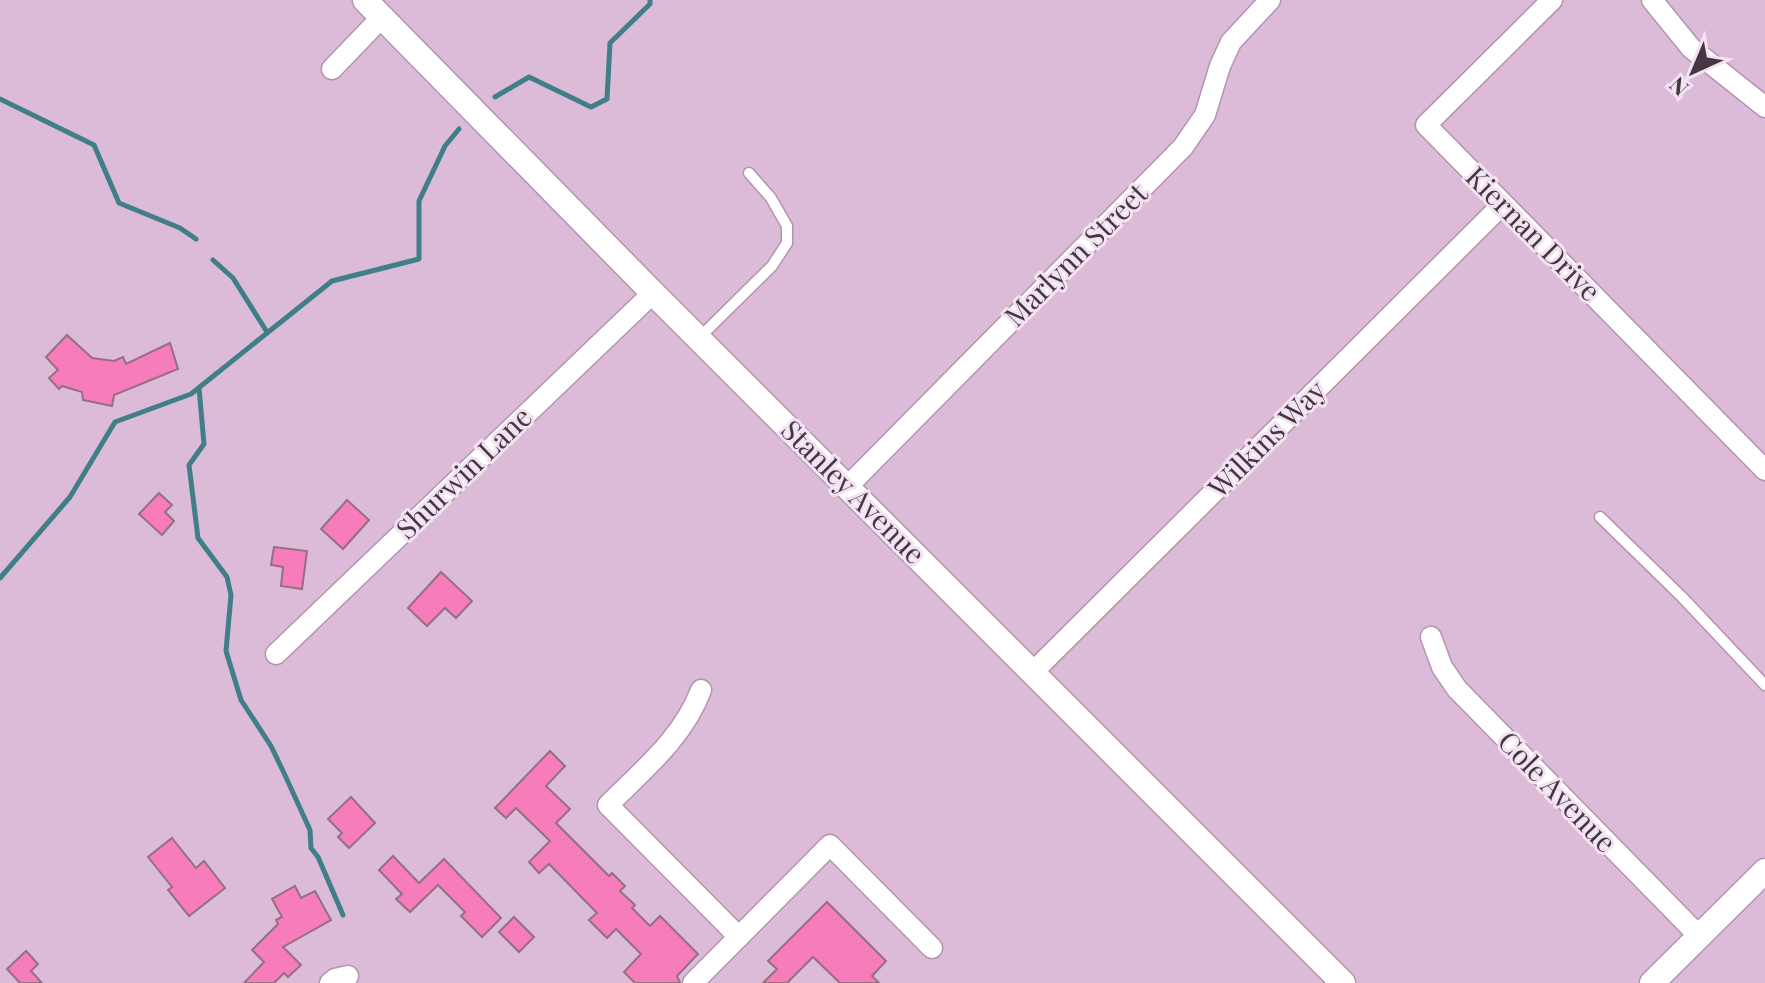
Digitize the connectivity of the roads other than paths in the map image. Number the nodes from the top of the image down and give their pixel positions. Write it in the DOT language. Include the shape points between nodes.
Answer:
graph roads {
  1 [pos="1270,0"];
  2 [pos="1552,0"];
  3 [pos="1652,0"];
  4 [pos="373,8"];
  5 [pos="332,69"];
  6 [pos="1765,107"];
  7 [pos="749,173"];
  8 [pos="1503,204"];
  9 [pos="653,293"];
  10 [pos="699,338"];
  11 [pos="1765,470"];
  12 [pos="848,486"];
  13 [pos="1600,517"];
  14 [pos="1431,637"];
  15 [pos="276,654"];
  16 [pos="1032,673"];
  17 [pos="1765,685"];
  18 [pos="701,690"];
  19 [pos="1765,871"];
  20 [pos="1699,936"];
  21 [pos="739,937"];
  22 [pos="932,948"];
  23 [pos="693,983"];
  24 [pos="1343,983"];
  25 [pos="1652,983"];
  1 -- 12 [label="street, Marlynn Street" via="1231,42 1205,115 1183,147"];
  2 -- 8 [label="street, Kiernan Drive" via="1426,125"];
  3 -- 6 [label="street" via="1691,48"];
  4 -- 5 [label="street"];
  4 -- 9 [label="street, Stanley Avenue"];
  7 -- 10 [label="lane" via="787,226 787,243 772,266"];
  8 -- 11 [label="street, Kiernan Drive"];
  8 -- 16 [label="street, Wilkins Way"];
  9 -- 10 [label="street, Stanley Avenue"];
  9 -- 15 [label="street, Shurwin Lane"];
  10 -- 12 [label="street, Stanley Avenue"];
  12 -- 16 [label="street, Stanley Avenue"];
  13 -- 17 [label="lane"];
  14 -- 20 [label="street, Cole Avenue" via="1457,689"];
  16 -- 24 [label="street, Stanley Avenue"];
  18 -- 21 [label="street" via="686,723 608,805"];
  19 -- 20 [label="street"];
  20 -- 25 [label="street"];
  21 -- 22 [label="street" via="830,845"];
  21 -- 23 [label="street"];
}
